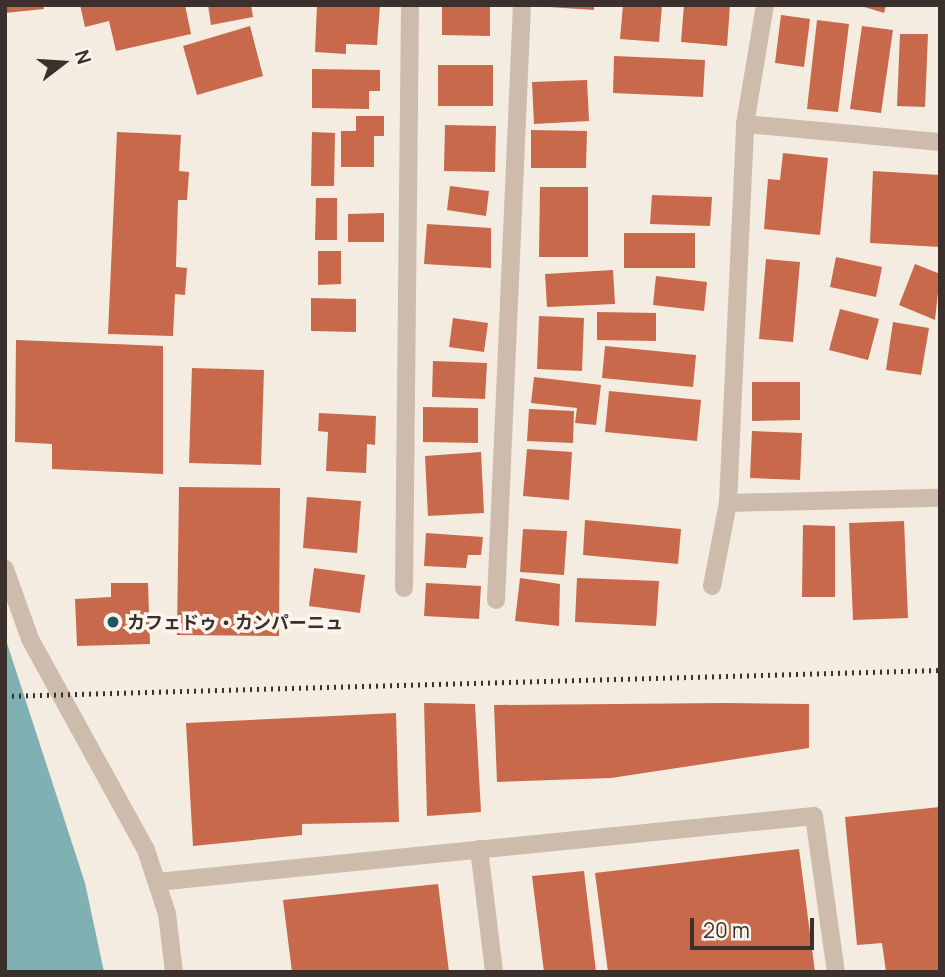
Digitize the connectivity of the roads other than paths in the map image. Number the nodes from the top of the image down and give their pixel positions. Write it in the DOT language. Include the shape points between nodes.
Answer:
graph roads {
  1 [pos="410,5"];
  2 [pos="522,5"];
  3 [pos="765,5"];
  4 [pos="745,124"];
  5 [pos="940,142"];
  6 [pos="940,498"];
  7 [pos="728,502"];
  8 [pos="5,569"];
  9 [pos="712,586"];
  10 [pos="404,589"];
  11 [pos="496,600"];
  12 [pos="479,849"];
  13 [pos="157,882"];
  14 [pos="174,972"];
  15 [pos="494,972"];
  16 [pos="836,972"];
  1 -- 10 [label="street"];
  2 -- 11 [label="street"];
  3 -- 4 [label="street"];
  4 -- 5 [label="street"];
  4 -- 7 [label="street"];
  6 -- 7 [label="street"];
  7 -- 9 [label="street"];
  8 -- 13 [label="street" via="30,639 74,727 112,783"];
  12 -- 13 [label="street"];
  12 -- 15 [label="street"];
  12 -- 16 [label="street" via="814,816"];
  13 -- 14 [label="street" via="167,914"];
}
